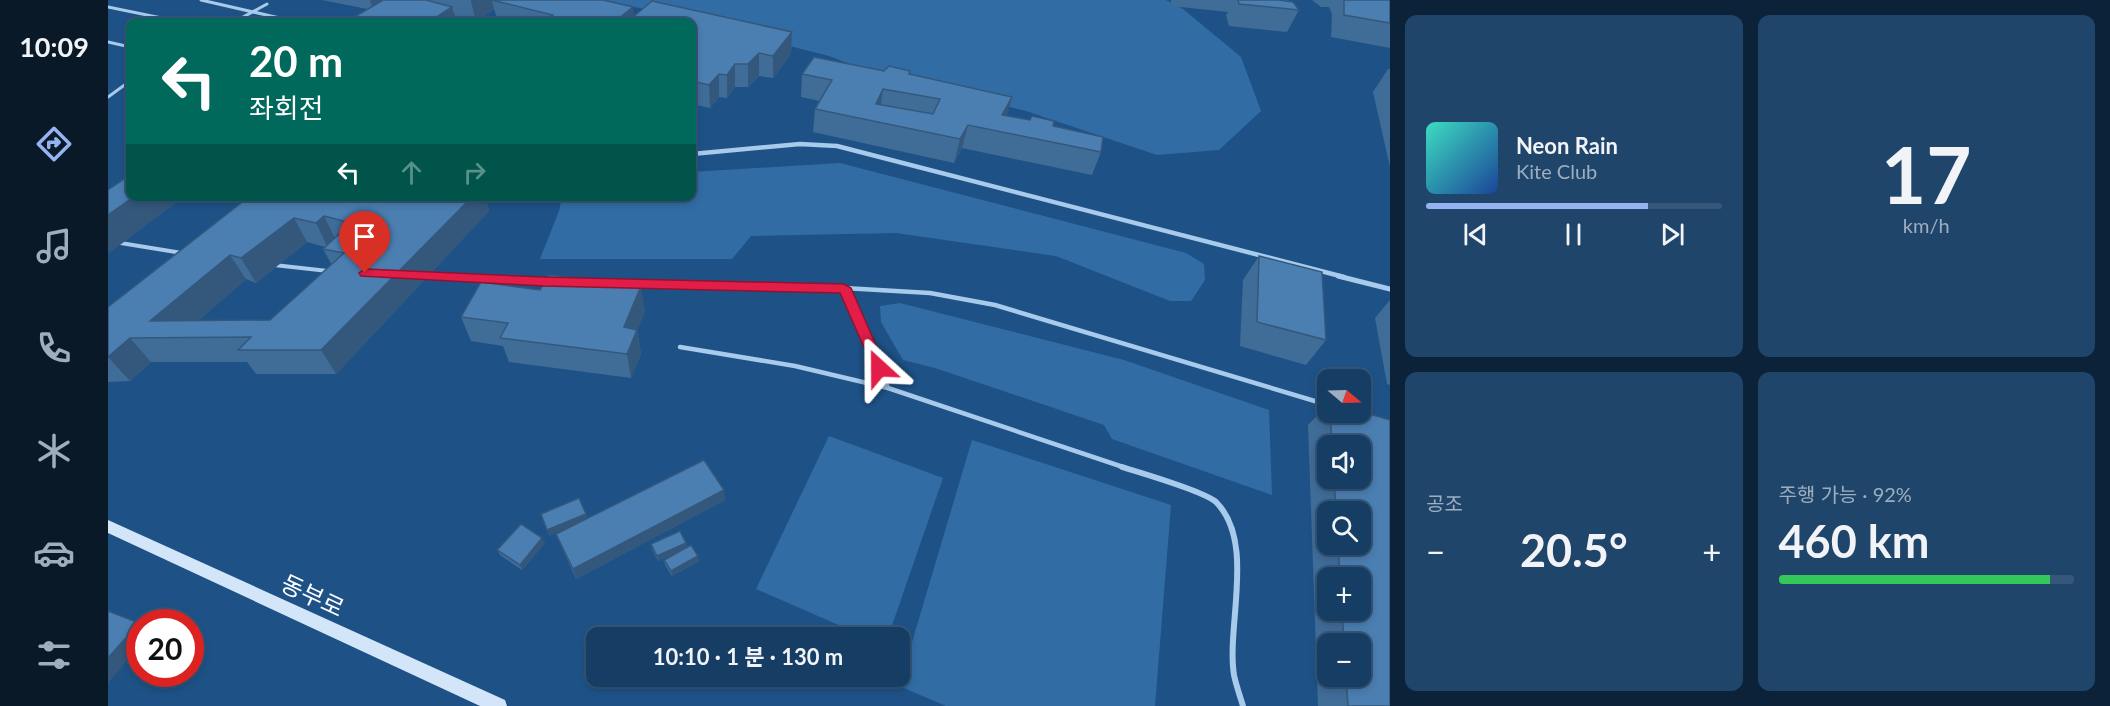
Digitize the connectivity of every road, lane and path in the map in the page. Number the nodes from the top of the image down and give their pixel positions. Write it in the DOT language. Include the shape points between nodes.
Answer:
graph roads {
  1 [pos="201,0"];
  2 [pos="267,4"];
  3 [pos="108,7"];
  4 [pos="253,12"];
  5 [pos="162,18"];
  6 [pos="242,18"];
  7 [pos="279,18"];
  8 [pos="108,42"];
  9 [pos="126,46"];
  10 [pos="126,84"];
  11 [pos="108,97"];
  12 [pos="696,154"];
  13 [pos="108,241"];
  14 [pos="183,253"];
  15 [pos="263,263"];
  16 [pos="332,271"];
  17 [pos="415,275"];
  18 [pos="555,282"];
  19 [pos="602,283"];
  20 [pos="844,288"];
  21 [pos="1390,288"];
  22 [pos="680,347"];
  23 [pos="888,388"];
  24 [pos="1317,402"];
  25 [pos="108,526"];
  26 [pos="499,706"];
  27 [pos="1243,706"];
  1 -- 4 [label="lane"];
  2 -- 4 [label="lane"];
  3 -- 5 [label="lane"];
  4 -- 6 [label="lane"];
  4 -- 7 [label="lane"];
  8 -- 9 [label="lane"];
  10 -- 11 [label="lane"];
  12 -- 21 [label="street" via="800,144 837,146"];
  13 -- 14 [label="lane"];
  15 -- 16 [label="lane"];
  17 -- 18 [label="lane"];
  19 -- 20 [label="lane"];
  20 -- 23 [label="lane"];
  20 -- 24 [label="lane" via="930,293 995,305"];
  22 -- 23 [label="lane" via="795,366"];
  23 -- 27 [label="lane" via="1215,501 1230,523 1237,552 1234,674"];
  25 -- 26 [label="main road, 동부로"];
}
